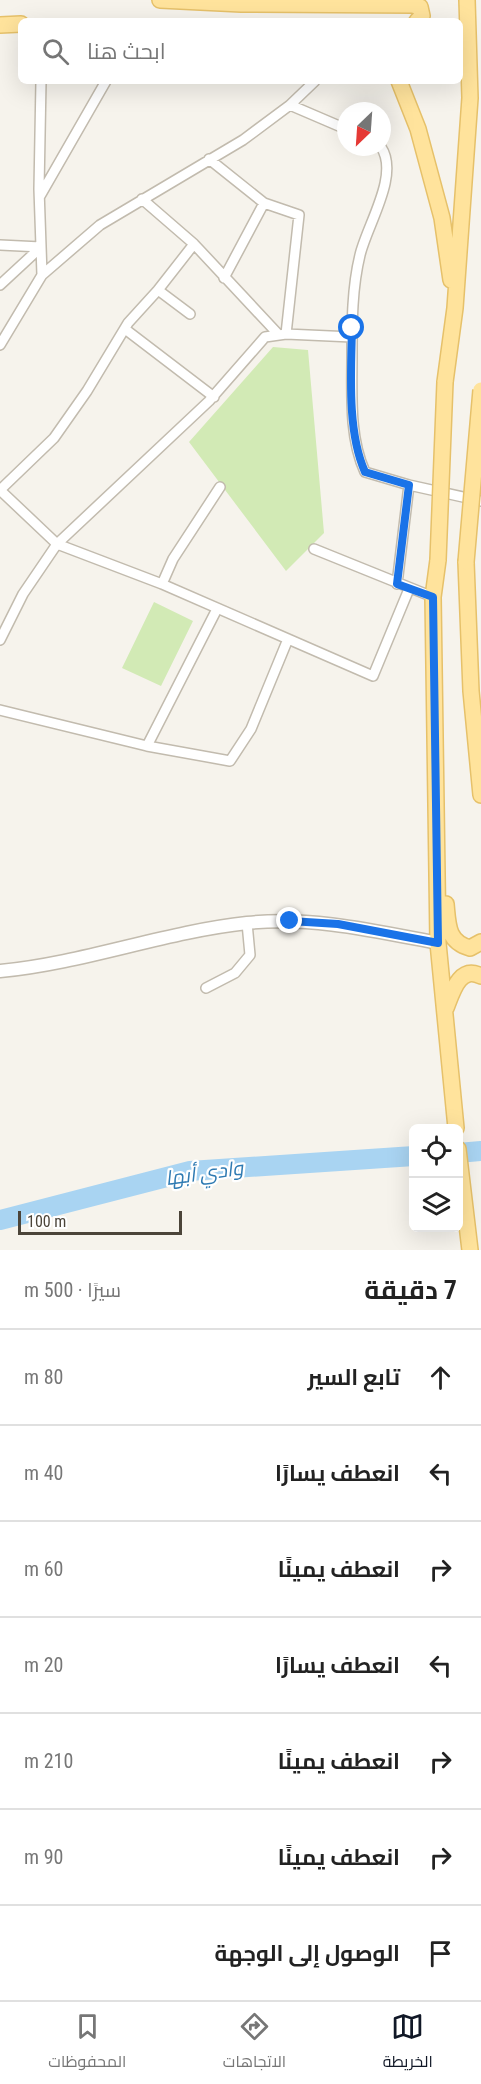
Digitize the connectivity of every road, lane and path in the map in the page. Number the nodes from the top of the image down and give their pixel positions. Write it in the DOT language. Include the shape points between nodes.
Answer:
graph roads {
  1 [pos="160,0"];
  2 [pos="467,0"];
  3 [pos="195,1"];
  4 [pos="346,2"];
  5 [pos="420,18"];
  6 [pos="18,24"];
  7 [pos="0,25"];
  8 [pos="41,84"];
  9 [pos="104,84"];
  10 [pos="312,84"];
  11 [pos="400,84"];
  12 [pos="290,105"];
  13 [pos="337,125"];
  14 [pos="385,156"];
  15 [pos="208,159"];
  16 [pos="40,196"];
  17 [pos="142,199"];
  18 [pos="264,203"];
  19 [pos="194,244"];
  20 [pos="0,245"];
  21 [pos="41,247"];
  22 [pos="42,275"];
  23 [pos="224,278"];
  24 [pos="0,285"];
  25 [pos="158,290"];
  26 [pos="455,308"];
  27 [pos="190,314"];
  28 [pos="125,329"];
  29 [pos="282,335"];
  30 [pos="352,337"];
  31 [pos="0,345"];
  32 [pos="481,390"];
  33 [pos="214,397"];
  34 [pos="409,485"];
  35 [pos="220,487"];
  36 [pos="0,490"];
  37 [pos="481,501"];
  38 [pos="57,544"];
  39 [pos="314,549"];
  40 [pos="162,584"];
  41 [pos="397,584"];
  42 [pos="409,589"];
  43 [pos="433,597"];
  44 [pos="217,609"];
  45 [pos="1,634"];
  46 [pos="288,639"];
  47 [pos="0,710"];
  48 [pos="147,747"];
  49 [pos="481,795"];
  50 [pos="436,857"];
  51 [pos="248,923"];
  52 [pos="481,942"];
  53 [pos="438,943"];
  54 [pos="0,971"];
  55 [pos="481,976"];
  56 [pos="206,988"];
  57 [pos="445,1010"];
  58 [pos="456,1124"];
  59 [pos="462,1178"];
  60 [pos="470,1250"];
  1 -- 3 [label="main road"];
  2 -- 26 [label="main road" via="470,98"];
  3 -- 4 [label="main road"];
  4 -- 5 [label="main road" via="413,5 420,7"];
  6 -- 7 [label="main road"];
  8 -- 16 [label="street"];
  9 -- 16 [label="street"];
  10 -- 12 [label="street"];
  11 -- 26 [label="main road" via="418,129 442,218"];
  12 -- 13 [label="street"];
  12 -- 15 [label="street" via="243,140"];
  14 -- 30 [label="street" via="388,163 385,184 360,255"];
  15 -- 17 [label="street"];
  15 -- 18 [label="street"];
  16 -- 21 [label="street"];
  17 -- 19 [label="street"];
  17 -- 22 [label="street" via="100,225"];
  18 -- 23 [label="street"];
  18 -- 29 [label="street" via="299,215"];
  19 -- 23 [label="street"];
  19 -- 25 [label="street"];
  20 -- 21 [label="street"];
  21 -- 22 [label="street"];
  21 -- 24 [label="street"];
  22 -- 31 [label="street"];
  23 -- 29 [label="street"];
  25 -- 27 [label="street"];
  25 -- 28 [label="street"];
  26 -- 43 [label="main road, bridge" via="445,382"];
  28 -- 33 [label="street"];
  28 -- 36 [label="street" via="54,438"];
  29 -- 30 [label="street"];
  29 -- 33 [label="street" via="265,337"];
  30 -- 34 [label="street" via="351,402 360,461 365,472"];
  32 -- 49 [label="main road, bridge" via="466,562 471,691"];
  33 -- 38 [label="street"];
  34 -- 37 [label="street"];
  34 -- 41 [label="street"];
  35 -- 40 [label="street" via="172,559"];
  36 -- 38 [label="street"];
  38 -- 40 [label="street"];
  38 -- 45 [label="street"];
  39 -- 41 [label="street"];
  40 -- 44 [label="street"];
  41 -- 42 [label="street"];
  42 -- 43 [label="street"];
  42 -- 46 [label="street" via="373,676"];
  43 -- 50 [label="main road"];
  44 -- 46 [label="street"];
  44 -- 48 [label="street"];
  46 -- 48 [label="street" via="251,729 230,760"];
  47 -- 48 [label="street"];
  50 -- 52 [label="main road" via="452,938 470,948"];
  50 -- 53 [label="main road"];
  51 -- 53 [label="street" via="338,924"];
  51 -- 54 [label="street"];
  51 -- 56 [label="street" via="250,956 235,973"];
  53 -- 57 [label="main road"];
  55 -- 57 [label="main road" via="474,972 458,980"];
  57 -- 58 [label="main road"];
  59 -- 60 [label="main road"];
}
